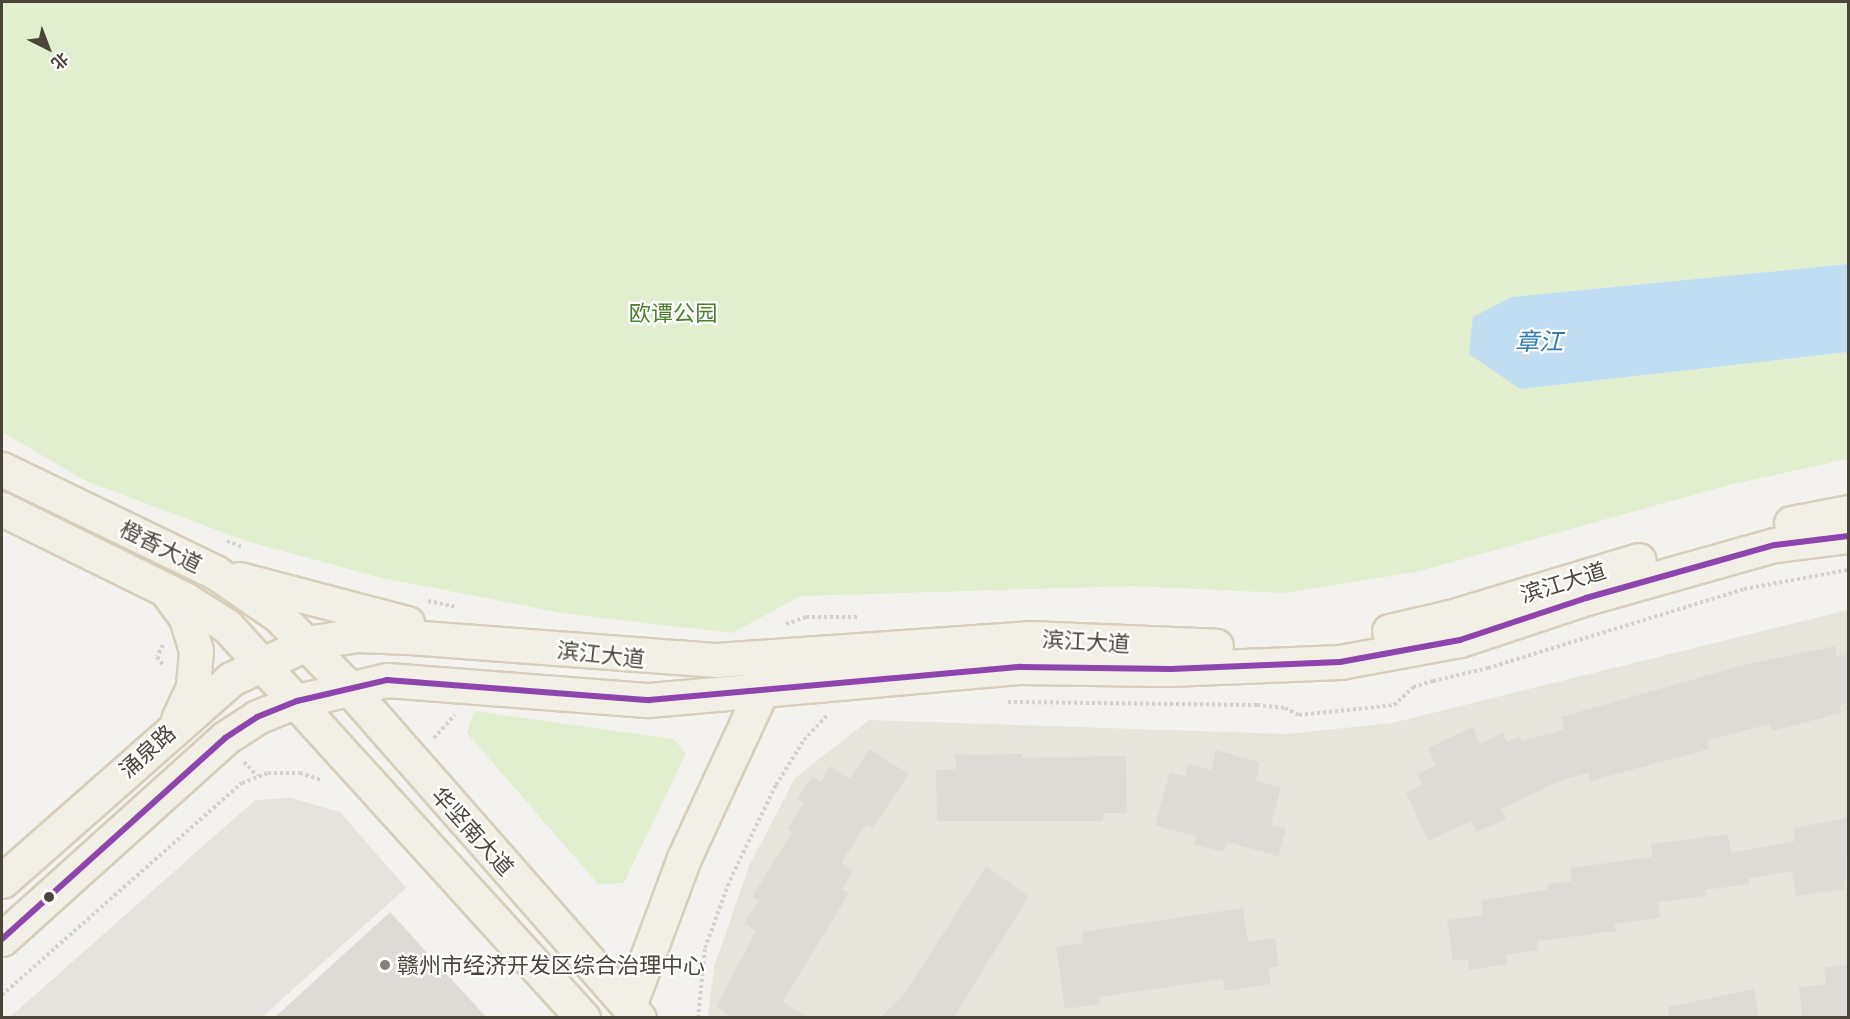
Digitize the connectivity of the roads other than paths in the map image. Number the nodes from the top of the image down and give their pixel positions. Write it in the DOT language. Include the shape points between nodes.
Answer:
graph roads {
  1 [pos="2,469"];
  2 [pos="2,509"];
  3 [pos="1848,512"];
  4 [pos="1848,536"];
  5 [pos="215,572"];
  6 [pos="164,590"];
  7 [pos="308,643"];
  8 [pos="538,648"];
  9 [pos="264,663"];
  10 [pos="349,688"];
  11 [pos="763,688"];
  12 [pos="297,701"];
  13 [pos="166,734"];
  14 [pos="2,881"];
  15 [pos="2,939"];
  16 [pos="634,1012"];
  17 [pos="583,1017"];
  1 -- 5 [label="main road, 橙香大道"];
  2 -- 6 [label="main road, 橙香大道"];
  3 -- 8 [label="main road, 滨江大道" via="1587,573 1450,618 1340,642 1191,647 1029,638 717,660"];
  4 -- 11 [label="main road, 滨江大道" via="1775,545 1586,598 1460,640 1340,663 1171,669 1021,667"];
  5 -- 7 [label="main road, 橙香大道"];
  5 -- 8 [label="main road" via="377,616"];
  6 -- 9 [label="main road, 橙香大道" via="227,626"];
  6 -- 13 [label="main road" via="186,618 196,669 187,704"];
  7 -- 8 [label="main road, 滨江大道" via="357,636"];
  7 -- 9 [label="main road, 涌泉路"];
  7 -- 10 [label="main road, 华坚南大道"];
  9 -- 12 [label="main road, 华坚南大道"];
  9 -- 13 [label="main road, 涌泉路" via="231,679"];
  10 -- 11 [label="main road, 滨江大道" via="387,680 429,681 649,700"];
  10 -- 12 [label="main road, 涌泉路"];
  10 -- 16 [label="main road, 华坚南大道"];
  11 -- 16 [label="main road" via="684,858"];
  12 -- 15 [label="main road, 涌泉路" via="257,717 225,738"];
  12 -- 17 [label="main road, 华坚南大道"];
  13 -- 14 [label="main road, 涌泉路"];
}
